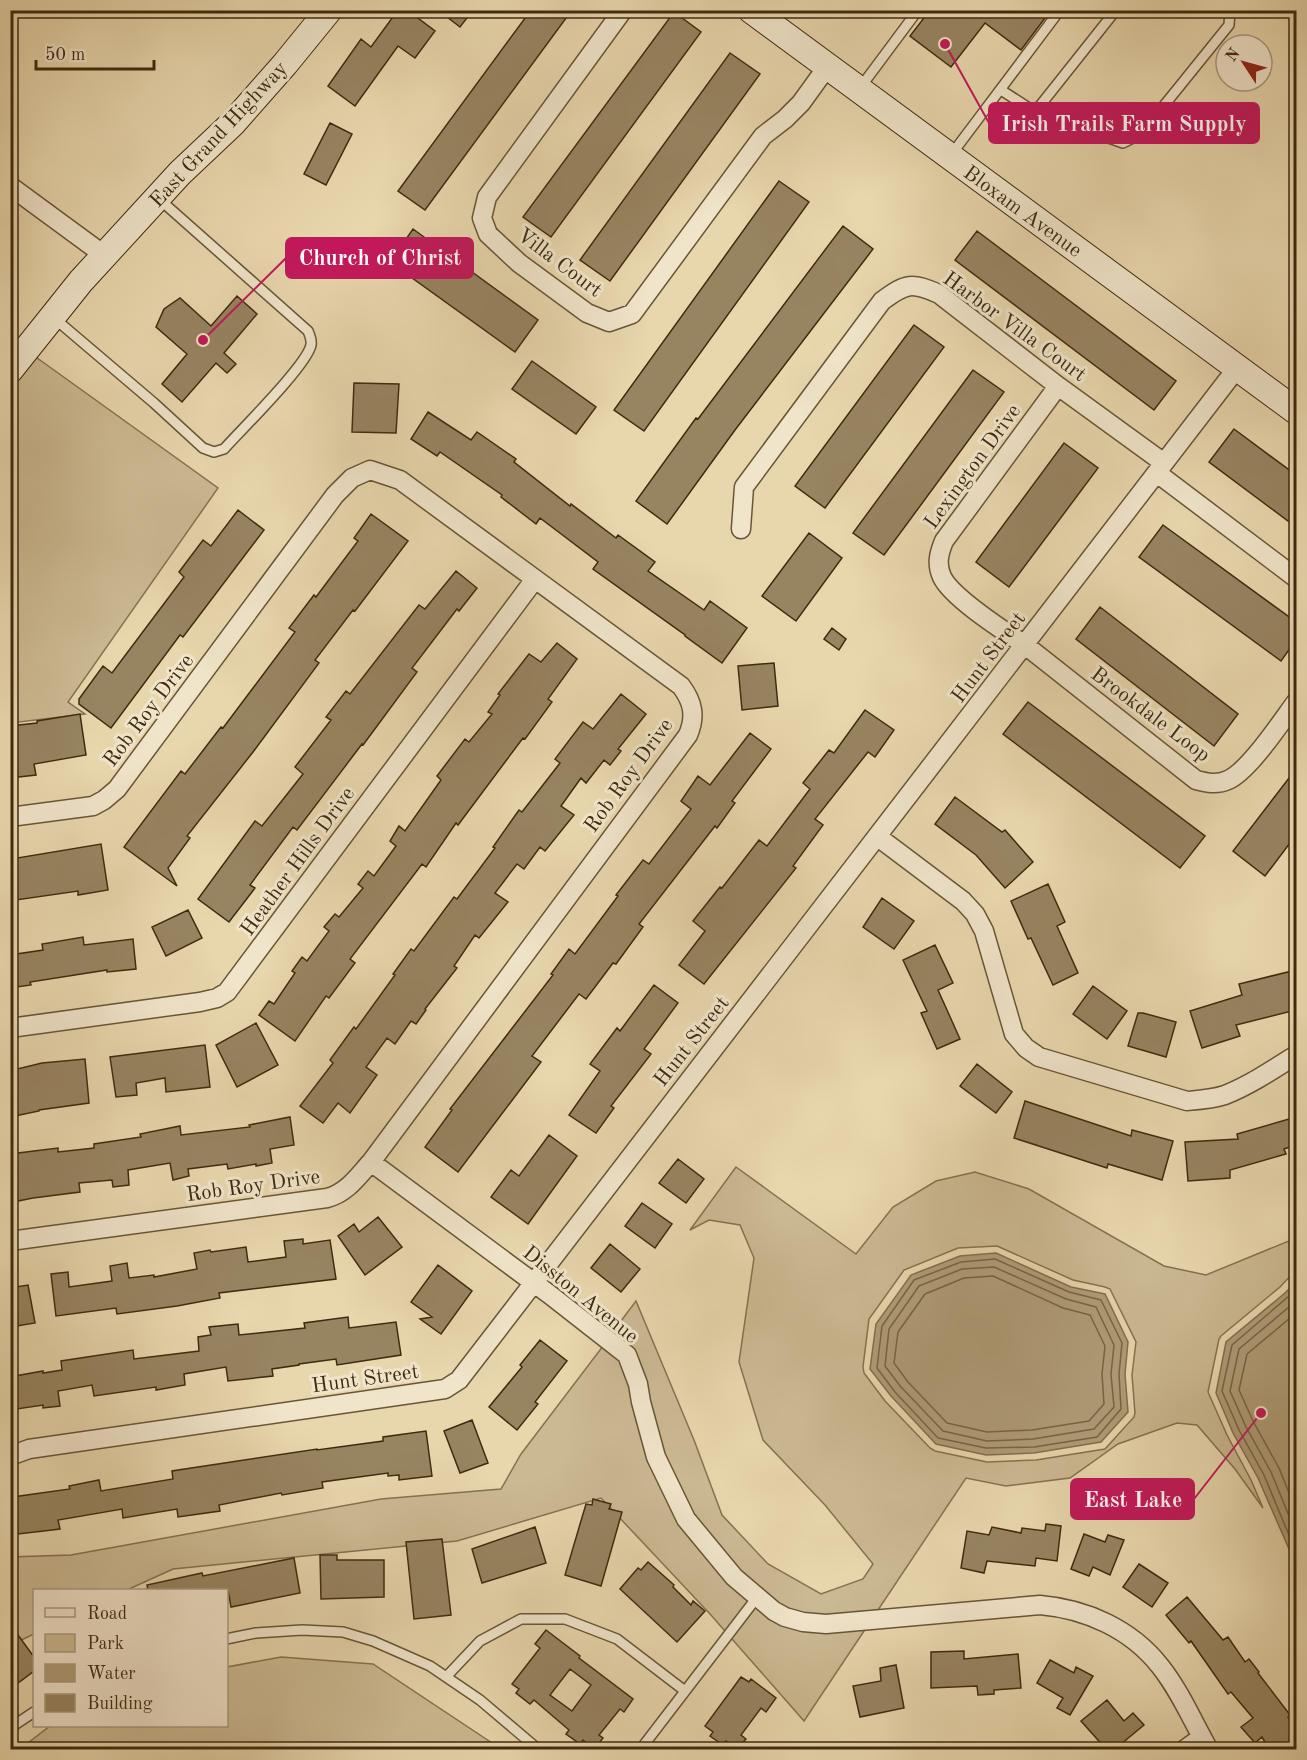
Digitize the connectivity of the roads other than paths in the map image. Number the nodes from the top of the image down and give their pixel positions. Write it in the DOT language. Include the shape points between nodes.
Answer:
graph roads {
  1 [pos="329,10"];
  2 [pos="623,10"];
  3 [pos="918,10"];
  4 [pos="1060,10"];
  5 [pos="1116,10"];
  6 [pos="1230,10"];
  7 [pos="753,11"];
  8 [pos="827,67"];
  9 [pos="858,90"];
  10 [pos="1000,90"];
  11 [pos="1035,112"];
  12 [pos="950,157"];
  13 [pos="10,186"];
  14 [pos="158,198"];
  15 [pos="104,255"];
  16 [pos="52,316"];
  17 [pos="1237,368"];
  18 [pos="10,370"];
  19 [pos="1058,386"];
  20 [pos="1296,411"];
  21 [pos="1160,468"];
  22 [pos="741,529"];
  23 [pos="1296,578"];
  24 [pos="535,579"];
  25 [pos="1025,645"];
  26 [pos="1296,702"];
  27 [pos="10,817"];
  28 [pos="878,837"];
  29 [pos="10,1028"];
  30 [pos="1296,1055"];
  31 [pos="371,1162"];
  32 [pos="10,1241"];
  33 [pos="533,1282"];
  34 [pos="10,1456"];
  35 [pos="758,1596"];
  36 [pos="228,1639"];
  37 [pos="446,1677"];
  38 [pos="685,1691"];
  39 [pos="33,1713"];
  40 [pos="10,1728"];
  41 [pos="1205,1743"];
  42 [pos="539,1749"];
  43 [pos="640,1749"];
  44 [pos="1184,1749"];
  1 -- 14 [label="street, East Grand Highway" via="233,123"];
  2 -- 8 [label="street, Villa Court" via="487,197 482,218 488,234 519,263 587,313 609,322 632,314 764,136 801,103"];
  3 -- 9 [label="lane"];
  4 -- 10 [label="lane"];
  5 -- 11 [label="lane"];
  6 -- 11 [label="lane" via="1229,25 1142,134 1123,143"];
  7 -- 8 [label="street, Bloxam Avenue"];
  8 -- 9 [label="street, Bloxam Avenue"];
  9 -- 12 [label="street, Bloxam Avenue"];
  10 -- 11 [label="lane"];
  10 -- 12 [label="lane"];
  12 -- 17 [label="street, Bloxam Avenue"];
  13 -- 15 [label="street"];
  14 -- 15 [label="street, East Grand Highway"];
  14 -- 16 [label="lane" via="308,331 312,342 307,356 271,398 224,449 214,452 203,448"];
  15 -- 16 [label="street, East Grand Highway"];
  16 -- 18 [label="street, East Grand Highway"];
  17 -- 20 [label="street, Bloxam Avenue"];
  17 -- 21 [label="street, Hunt Street"];
  19 -- 21 [label="street, Harbor Villa Court"];
  19 -- 22 [label="street, Harbor Villa Court" via="939,294 921,286 900,288 882,301 744,487"];
  19 -- 25 [label="street, Lexington Drive" via="966,509 939,554 943,578 954,592"];
  21 -- 23 [label="street"];
  21 -- 25 [label="street, Hunt Street"];
  24 -- 27 [label="street, Rob Roy Drive" via="400,480 370,470 352,478 335,495 117,789 93,806"];
  24 -- 29 [label="street, Heather Hills Drive" via="227,993 200,1002"];
  24 -- 31 [label="street, Rob Roy Drive" via="681,686 693,710 692,723 688,735"];
  25 -- 26 [label="street, Brookdale Loop" via="1196,780 1214,784 1244,770"];
  25 -- 28 [label="street, Hunt Street"];
  28 -- 30 [label="street" via="975,914 984,931 1014,1034 1039,1058 1187,1101 1224,1095"];
  28 -- 33 [label="street, Hunt Street"];
  31 -- 32 [label="street, Rob Roy Drive" via="345,1190 327,1198"];
  31 -- 33 [label="street, Disston Avenue"];
  33 -- 34 [label="street, Hunt Street" via="472,1365 445,1389 29,1449"];
  33 -- 35 [label="street, Disston Avenue" via="627,1355 639,1384 656,1457 686,1519 734,1576"];
  35 -- 38 [label="lane"];
  35 -- 41 [label="street, Disston Avenue" via="785,1617 826,1624 1040,1605 1090,1615 1124,1633 1160,1666"];
  36 -- 37 [label="lane" via="302,1630 343,1632 374,1641"];
  37 -- 38 [label="lane" via="480,1641 521,1619 565,1619 617,1639"];
  37 -- 42 [label="lane"];
  38 -- 43 [label="lane"];
  39 -- 40 [label="lane"];
  41 -- 44 [label="street"];
}
